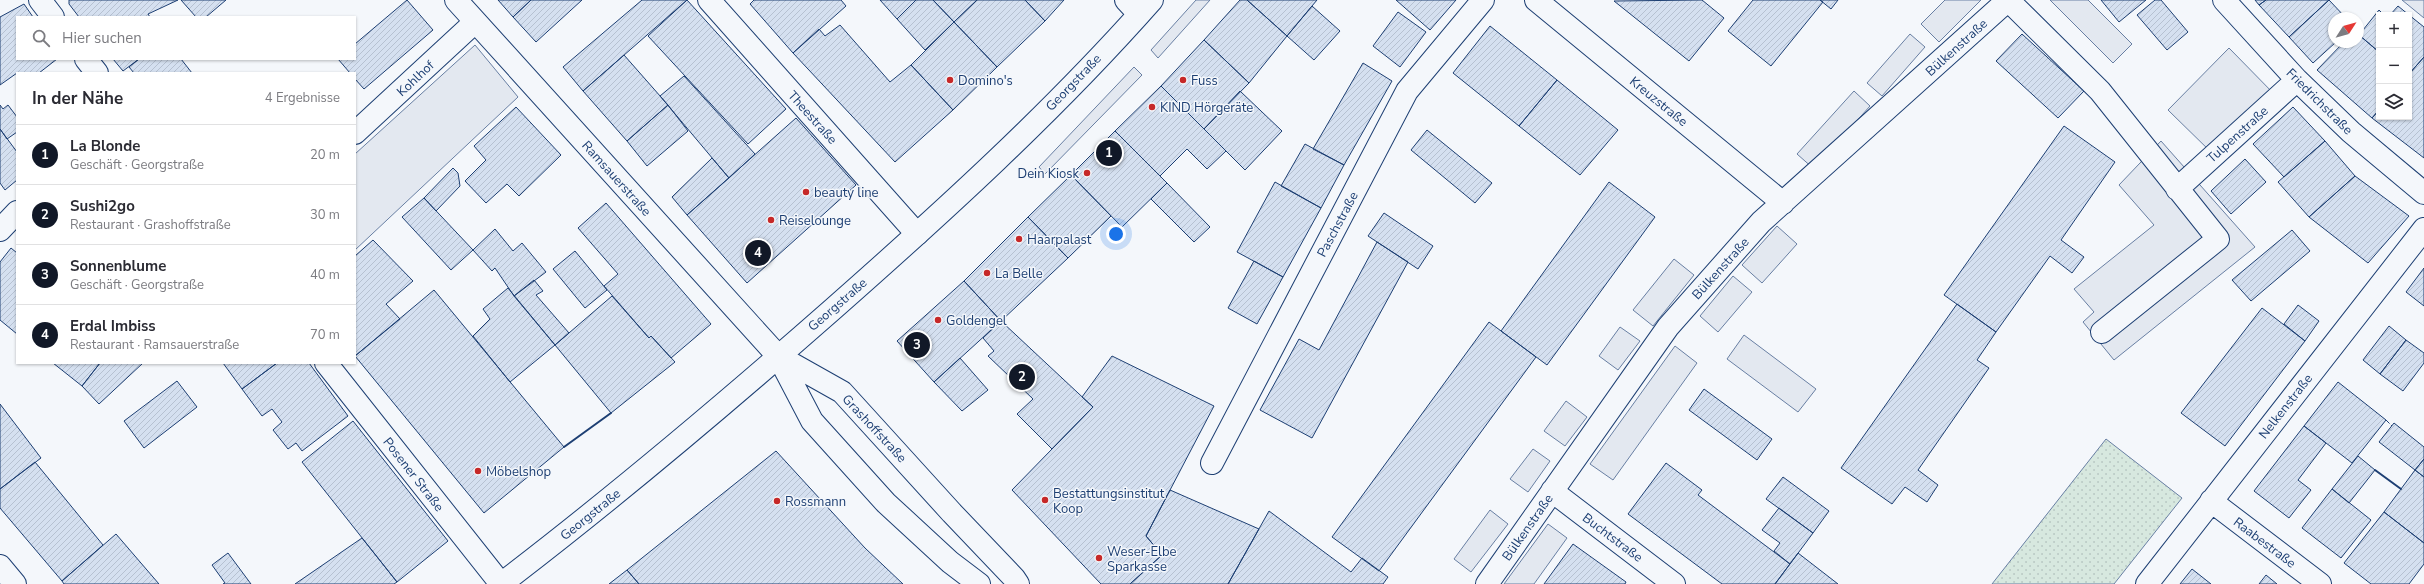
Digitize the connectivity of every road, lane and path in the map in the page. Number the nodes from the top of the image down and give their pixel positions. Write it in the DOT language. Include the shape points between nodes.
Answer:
graph roads {
  1 [pos="40,0"];
  2 [pos="456,0"];
  3 [pos="709,0"];
  4 [pos="1483,0"];
  5 [pos="1536,0"];
  6 [pos="2008,0"];
  7 [pos="2224,0"];
  8 [pos="1139,5"];
  9 [pos="52,16"];
  10 [pos="475,22"];
  11 [pos="87,60"];
  12 [pos="96,72"];
  13 [pos="2297,80"];
  14 [pos="356,132"];
  15 [pos="2177,188"];
  16 [pos="2424,193"];
  17 [pos="1783,203"];
  18 [pos="16,213"];
  19 [pos="2424,229"];
  20 [pos="0,230"];
  21 [pos="917,234"];
  22 [pos="2102,332"];
  23 [pos="778,356"];
  24 [pos="327,364"];
  25 [pos="1212,463"];
  26 [pos="1552,491"];
  27 [pos="2211,501"];
  28 [pos="501,584"];
  29 [pos="979,584"];
  30 [pos="1018,584"];
  31 [pos="1487,584"];
  32 [pos="1674,584"];
  33 [pos="2147,584"];
  34 [pos="2320,584"];
  1 -- 9 [label="street"];
  2 -- 10 [label="street, Ramsauerstraße"];
  3 -- 21 [label="street, Theestraße"];
  4 -- 25 [label="street, Paschstraße" via="1407,91"];
  5 -- 17 [label="street, Kreuzstraße"];
  6 -- 15 [label="street" via="2100,91"];
  6 -- 17 [label="street, Bülkenstraße"];
  7 -- 13 [label="street, Friedrichstraße"];
  8 -- 21 [label="street, Georgstraße" via="1048,108"];
  10 -- 14 [label="street, Kohlhof"];
  10 -- 23 [label="street, Ramsauerstraße"];
  11 -- 12 [label="street"];
  13 -- 15 [label="street, Tulpenstraße"];
  13 -- 16 [label="street, Friedrichstraße" via="2351,132"];
  15 -- 22 [label="street" via="2218,239"];
  17 -- 26 [label="street, Bülkenstraße" via="1761,222 1668,327"];
  18 -- 20 [label="street"];
  19 -- 27 [label="street, Nelkenstraße"];
  21 -- 23 [label="street, Georgstraße"];
  23 -- 28 [label="street, Georgstraße" via="680,441"];
  23 -- 29 [label="street" via="812,421 886,503 950,562"];
  23 -- 30 [label="street, Grashoffstraße" via="842,392"];
  24 -- 28 [label="street, Posener Straße"];
  26 -- 31 [label="street, Bülkenstraße"];
  26 -- 32 [label="street, Buchtstraße"];
  27 -- 33 [label="street, Nelkenstraße"];
  27 -- 34 [label="street, Raabestraße"];
}
